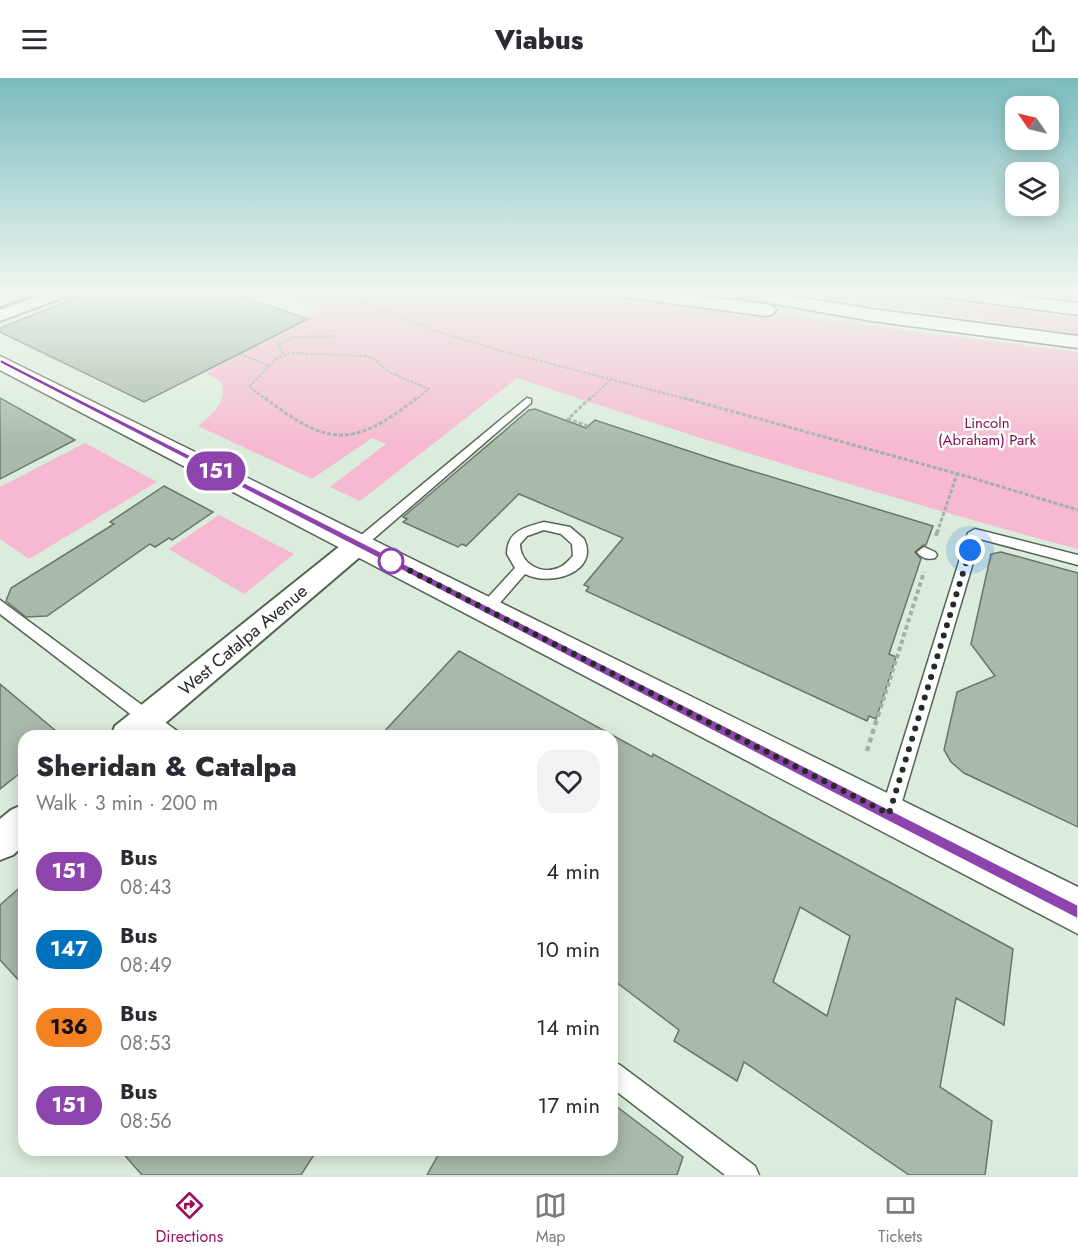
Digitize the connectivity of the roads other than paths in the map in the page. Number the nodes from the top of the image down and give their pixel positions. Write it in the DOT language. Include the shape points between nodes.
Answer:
graph roads {
  1 [pos="0,362"];
  2 [pos="527,401"];
  3 [pos="359,544"];
  4 [pos="1078,560"];
  5 [pos="523,568"];
  6 [pos="0,606"];
  7 [pos="486,609"];
  8 [pos="138,728"];
  9 [pos="889,814"];
  10 [pos="18,827"];
  11 [pos="0,842"];
  12 [pos="1078,911"];
  13 [pos="618,1077"];
  14 [pos="746,1175"];
  1 -- 3 [label="main road"];
  2 -- 3 [label="lane"];
  3 -- 7 [label="main road"];
  3 -- 8 [label="street, West Catalpa Avenue"];
  4 -- 9 [label="lane" via="975,533"];
  5 -- 5 [label="lane" via="544,575 566,571 580,558 579,542 574,535 555,527 524,532 512,546 512,554"];
  5 -- 7 [label="lane"];
  6 -- 8 [label="lane"];
  7 -- 9 [label="main road"];
  9 -- 12 [label="main road"];
  10 -- 11 [label="street"];
  13 -- 14 [label="lane"];
}
